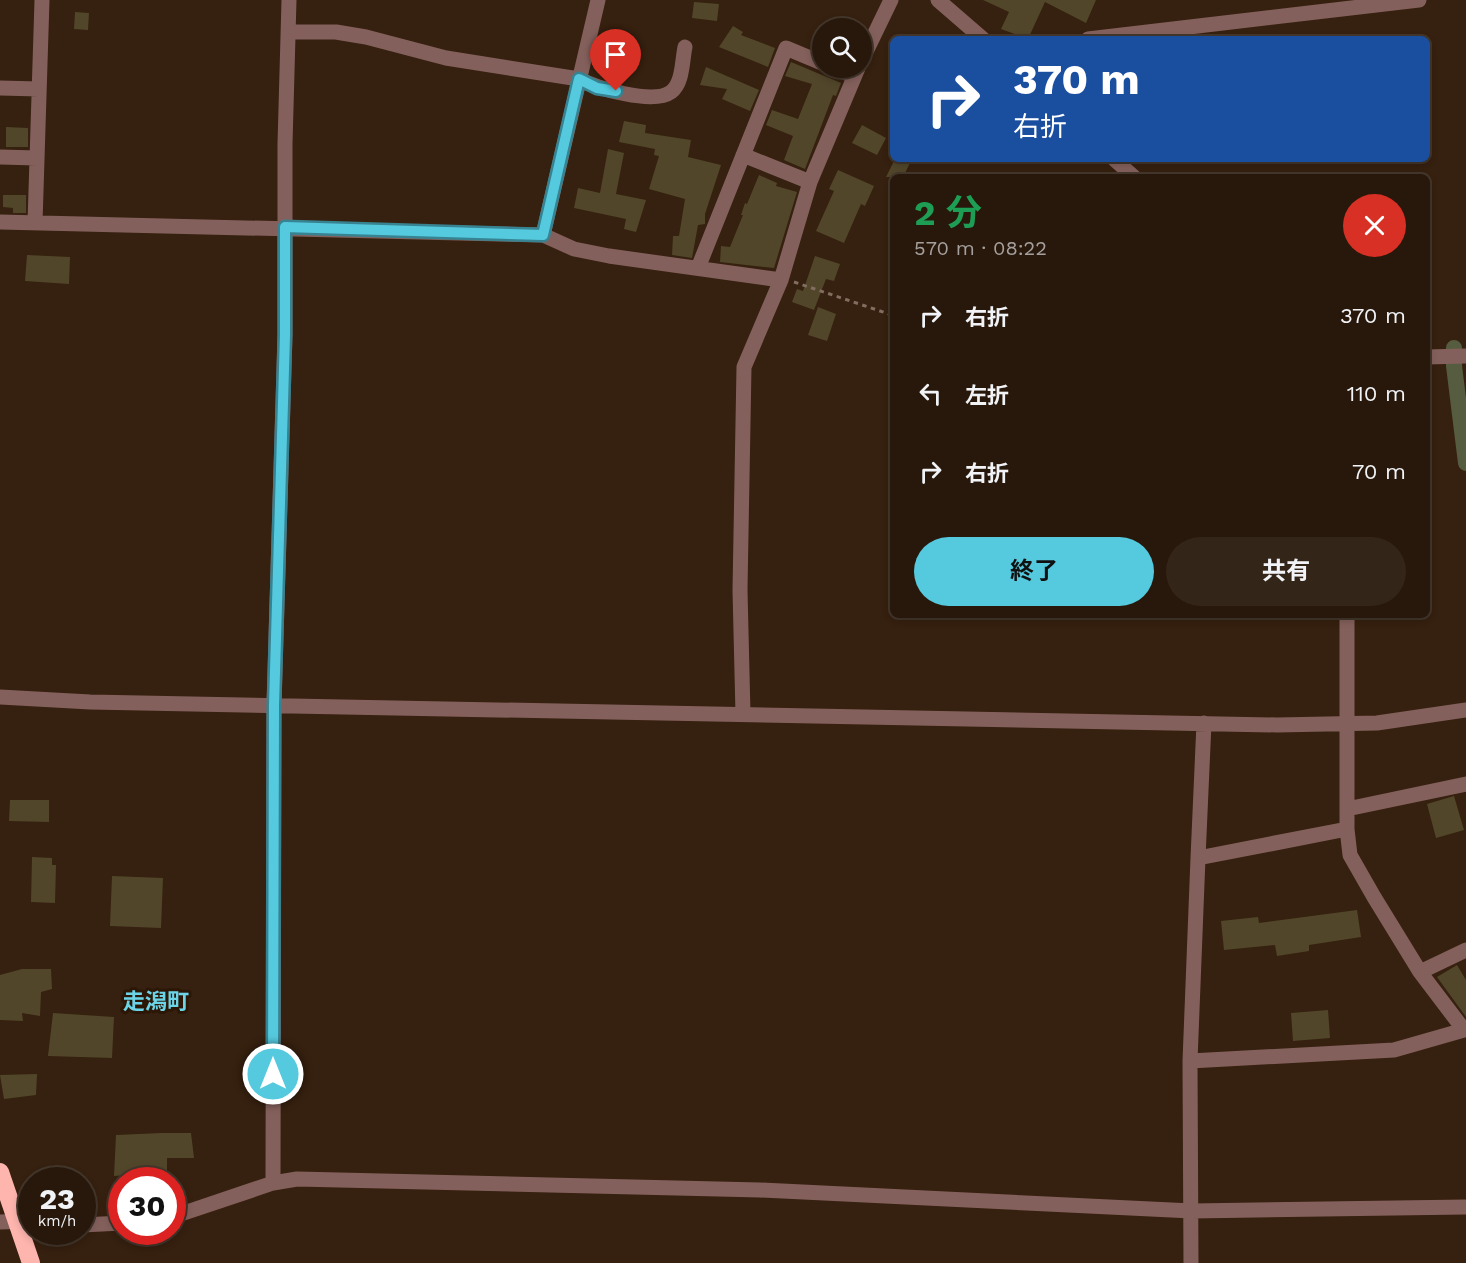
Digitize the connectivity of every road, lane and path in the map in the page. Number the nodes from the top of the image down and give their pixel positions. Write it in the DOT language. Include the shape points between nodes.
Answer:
graph roads {
  1 [pos="42,0"];
  2 [pos="289,0"];
  3 [pos="598,0"];
  4 [pos="891,0"];
  5 [pos="938,0"];
  6 [pos="1419,0"];
  7 [pos="289,32"];
  8 [pos="980,36"];
  9 [pos="1113,36"];
  10 [pos="872,40"];
  11 [pos="685,48"];
  12 [pos="812,59"];
  13 [pos="854,78"];
  14 [pos="579,79"];
  15 [pos="0,88"];
  16 [pos="39,89"];
  17 [pos="743,155"];
  18 [pos="0,157"];
  19 [pos="37,158"];
  20 [pos="1117,162"];
  21 [pos="1131,174"];
  22 [pos="810,182"];
  23 [pos="0,222"];
  24 [pos="35,223"];
  25 [pos="285,227"];
  26 [pos="543,235"];
  27 [pos="698,268"];
  28 [pos="781,280"];
  29 [pos="890,314"];
  30 [pos="1457,356"];
  31 [pos="1430,357"];
  32 [pos="1347,618"];
  33 [pos="0,697"];
  34 [pos="274,705"];
  35 [pos="1466,710"];
  36 [pos="743,714"];
  37 [pos="1204,723"];
  38 [pos="1346,725"];
  39 [pos="1466,784"];
  40 [pos="1347,809"];
  41 [pos="1347,829"];
  42 [pos="1198,858"];
  43 [pos="1466,950"];
  44 [pos="1420,972"];
  45 [pos="1465,1032"];
  46 [pos="1190,1061"];
  47 [pos="0,1172"];
  48 [pos="273,1183"];
  49 [pos="1466,1207"];
  50 [pos="1192,1211"];
  51 [pos="186,1212"];
  52 [pos="16,1221"];
  53 [pos="31,1263"];
  54 [pos="1191,1263"];
  1 -- 16 [label="street"];
  2 -- 7 [label="street"];
  3 -- 14 [label="street"];
  4 -- 10 [label="street"];
  5 -- 8 [label="street"];
  6 -- 9 [label="street"];
  7 -- 14 [label="street" via="336,32 446,58"];
  7 -- 25 [label="street"];
  11 -- 14 [label="street" via="679,81 670,93 654,97 608,90"];
  12 -- 17 [label="street" via="786,48"];
  13 -- 22 [label="street"];
  14 -- 26 [label="street"];
  15 -- 16 [label="street"];
  16 -- 19 [label="street"];
  17 -- 22 [label="street"];
  17 -- 27 [label="street"];
  18 -- 19 [label="street"];
  19 -- 24 [label="street"];
  20 -- 21 [label="street"];
  22 -- 28 [label="street"];
  23 -- 24 [label="street"];
  24 -- 25 [label="street"];
  25 -- 26 [label="street"];
  25 -- 34 [label="street"];
  26 -- 27 [label="street" via="574,249"];
  27 -- 28 [label="street"];
  28 -- 29 [label="path"];
  28 -- 36 [label="street" via="744,367 740,590"];
  30 -- 31 [label="street"];
  32 -- 38 [label="street"];
  33 -- 34 [label="street"];
  34 -- 36 [label="street"];
  34 -- 48 [label="street"];
  35 -- 38 [label="street"];
  36 -- 37 [label="street"];
  37 -- 38 [label="street"];
  37 -- 42 [label="street"];
  38 -- 40 [label="street"];
  39 -- 40 [label="street"];
  40 -- 41 [label="street"];
  41 -- 42 [label="street"];
  41 -- 44 [label="street" via="1350,855"];
  42 -- 46 [label="street"];
  43 -- 44 [label="street"];
  44 -- 45 [label="street"];
  45 -- 46 [label="street" via="1394,1050"];
  46 -- 50 [label="street"];
  47 -- 52 [label="highway"];
  48 -- 50 [label="street" via="354,1179 737,1189"];
  48 -- 51 [label="street"];
  49 -- 50 [label="street"];
  50 -- 54 [label="street"];
  52 -- 53 [label="highway"];
}
